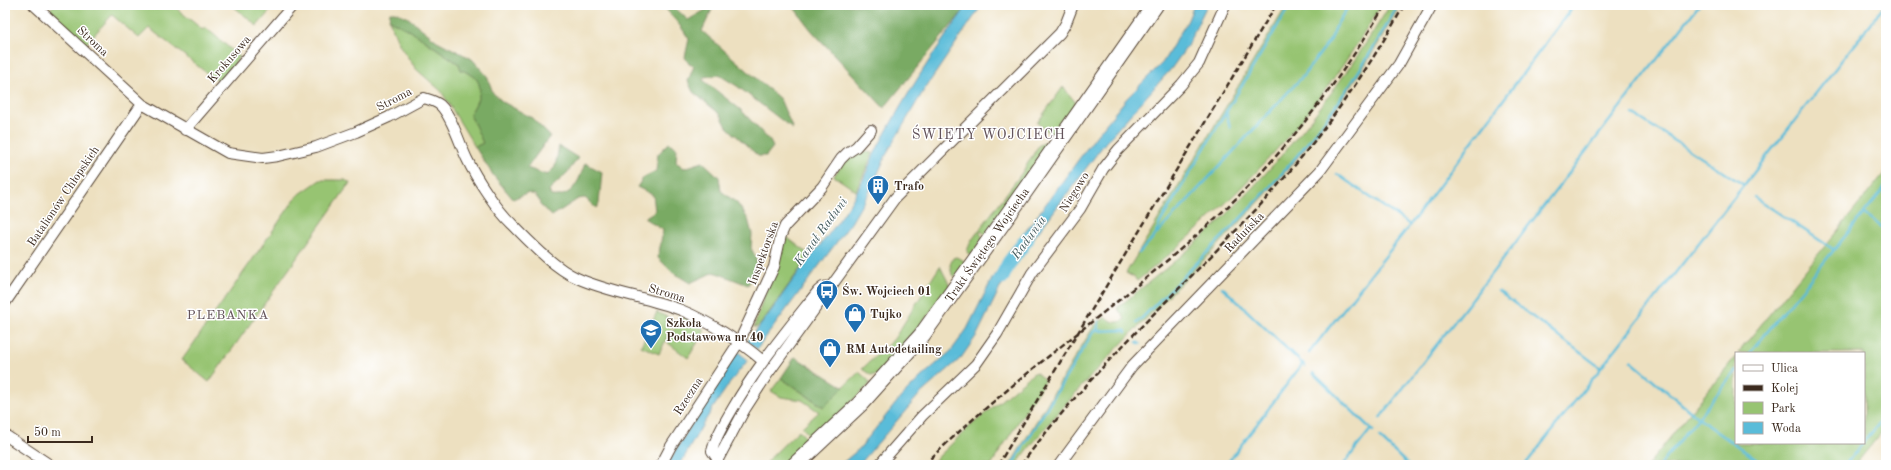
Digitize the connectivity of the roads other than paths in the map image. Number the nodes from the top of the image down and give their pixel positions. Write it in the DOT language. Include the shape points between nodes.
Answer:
graph roads {
  1 [pos="34,5"];
  2 [pos="293,5"];
  3 [pos="1073,5"];
  4 [pos="1155,5"];
  5 [pos="1225,5"];
  6 [pos="1432,5"];
  7 [pos="142,104"];
  8 [pos="185,130"];
  9 [pos="871,130"];
  10 [pos="832,286"];
  11 [pos="5,303"];
  12 [pos="740,343"];
  13 [pos="763,361"];
  14 [pos="5,434"];
  15 [pos="716,462"];
  16 [pos="50,465"];
  17 [pos="661,465"];
  18 [pos="795,465"];
  19 [pos="879,465"];
  20 [pos="1059,465"];
  1 -- 7 [label="street, Stroma"];
  2 -- 8 [label="street, Krokusowa"];
  3 -- 10 [label="street" via="1060,33 904,188"];
  4 -- 18 [label="main road, Trakt Świętego Wojciecha" via="922,336 860,404"];
  5 -- 19 [label="street, Niegowo" via="1199,63 1103,169 1080,209 1032,273 997,334 976,364 922,416"];
  6 -- 20 [label="street, Raduńska" via="1399,64 1320,171 1132,366"];
  7 -- 8 [label="street, Stroma"];
  7 -- 11 [label="street, Batalionów Chłopskich"];
  8 -- 12 [label="street, Stroma" via="228,153 263,158 316,147 389,117 424,98 434,101 446,114 468,161 510,223 561,268 576,278 680,310"];
  9 -- 12 [label="street, Inspektorska" via="856,147 847,152 822,186 785,226 774,267"];
  10 -- 13 [label="street" via="823,287 818,291"];
  10 -- 15 [label="street" via="767,375"];
  12 -- 13 [label="street, Stroma"];
  12 -- 17 [label="street, Rzeczna"];
  13 -- 15 [label="street" via="716,438 712,451"];
  14 -- 16 [label="street"];
}
